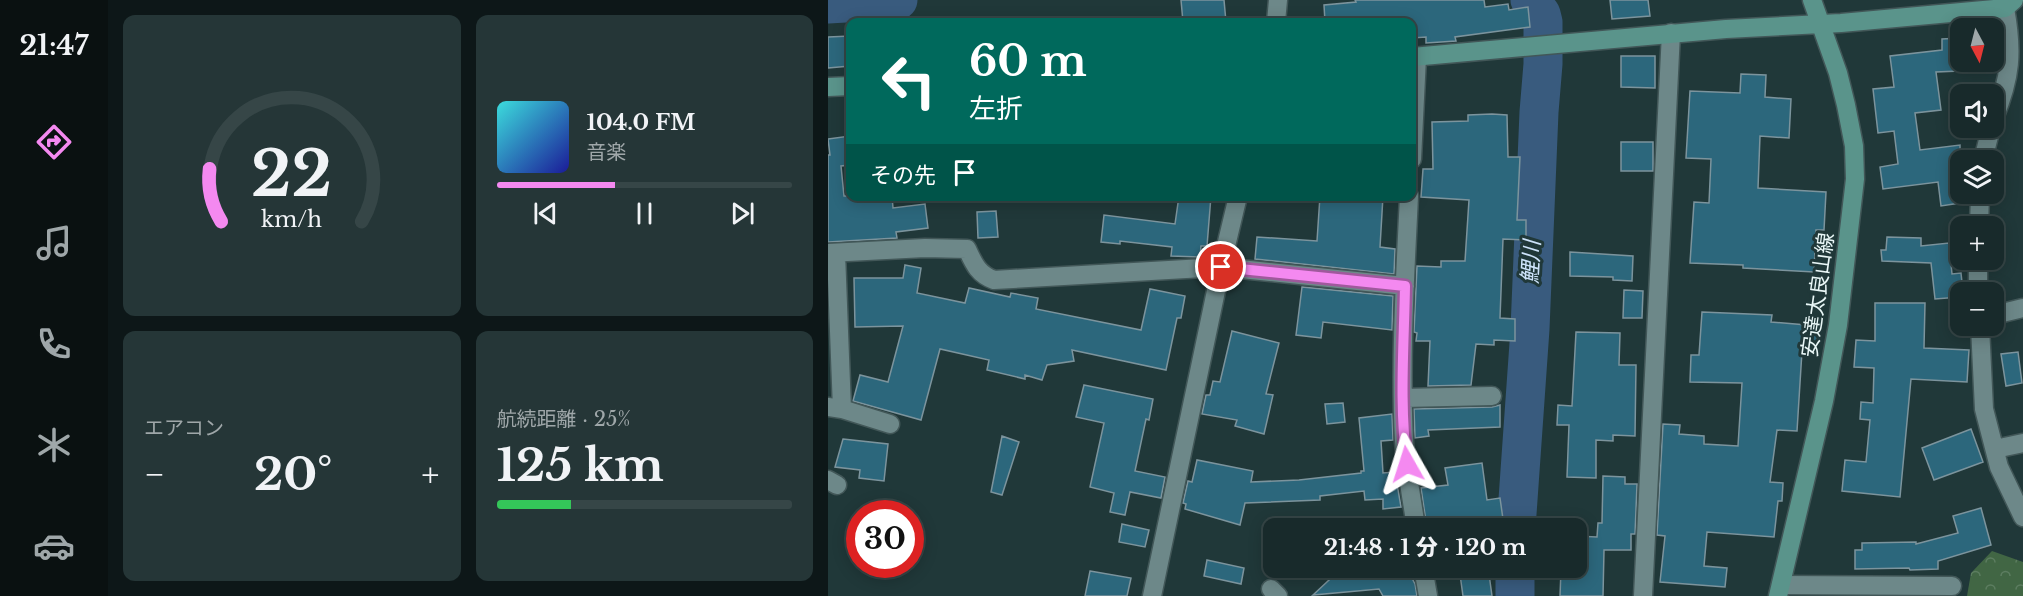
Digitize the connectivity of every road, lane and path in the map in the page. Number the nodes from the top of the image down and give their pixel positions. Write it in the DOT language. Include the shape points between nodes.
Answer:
graph roads {
  1 [pos="1278,0"];
  2 [pos="1812,0"];
  3 [pos="2009,4"];
  4 [pos="1276,18"];
  5 [pos="1822,24"];
  6 [pos="1671,33"];
  7 [pos="1416,57"];
  8 [pos="2014,84"];
  9 [pos="846,86"];
  10 [pos="828,87"];
  11 [pos="2004,101"];
  12 [pos="1237,201"];
  13 [pos="1409,201"];
  14 [pos="832,253"];
  15 [pos="1221,267"];
  16 [pos="1405,286"];
  17 [pos="2023,308"];
  18 [pos="2004,313"];
  19 [pos="1980,336"];
  20 [pos="1492,396"];
  21 [pos="1403,398"];
  22 [pos="835,408"];
  23 [pos="890,424"];
  24 [pos="2023,443"];
  25 [pos="1995,449"];
  26 [pos="2023,517"];
  27 [pos="1415,518"];
  28 [pos="1425,578"];
  29 [pos="1952,586"];
  30 [pos="1779,591"];
  31 [pos="1152,596"];
  32 [pos="1428,596"];
  33 [pos="1643,596"];
  1 -- 4 [label="street"];
  2 -- 5 [label="street, 安達太良山線"];
  3 -- 5 [label="street"];
  3 -- 8 [label="street" via="2009,71"];
  5 -- 6 [label="street"];
  5 -- 30 [label="street, 安達太良山線" via="1852,134 1854,188 1839,325"];
  6 -- 7 [label="street"];
  6 -- 33 [label="street"];
  8 -- 11 [label="street"];
  9 -- 10 [label="street"];
  12 -- 15 [label="street"];
  13 -- 16 [label="street"];
  14 -- 15 [label="street" via="967,249 976,269 994,280"];
  14 -- 22 [label="street"];
  15 -- 16 [label="street"];
  15 -- 31 [label="street"];
  16 -- 21 [label="street"];
  17 -- 18 [label="street"];
  19 -- 25 [label="street" via="1984,409"];
  20 -- 21 [label="street"];
  21 -- 27 [label="street" via="1404,443"];
  22 -- 23 [label="street"];
  24 -- 25 [label="street"];
  25 -- 26 [label="street"];
  28 -- 32 [label="street"];
  29 -- 30 [label="street"];
}
